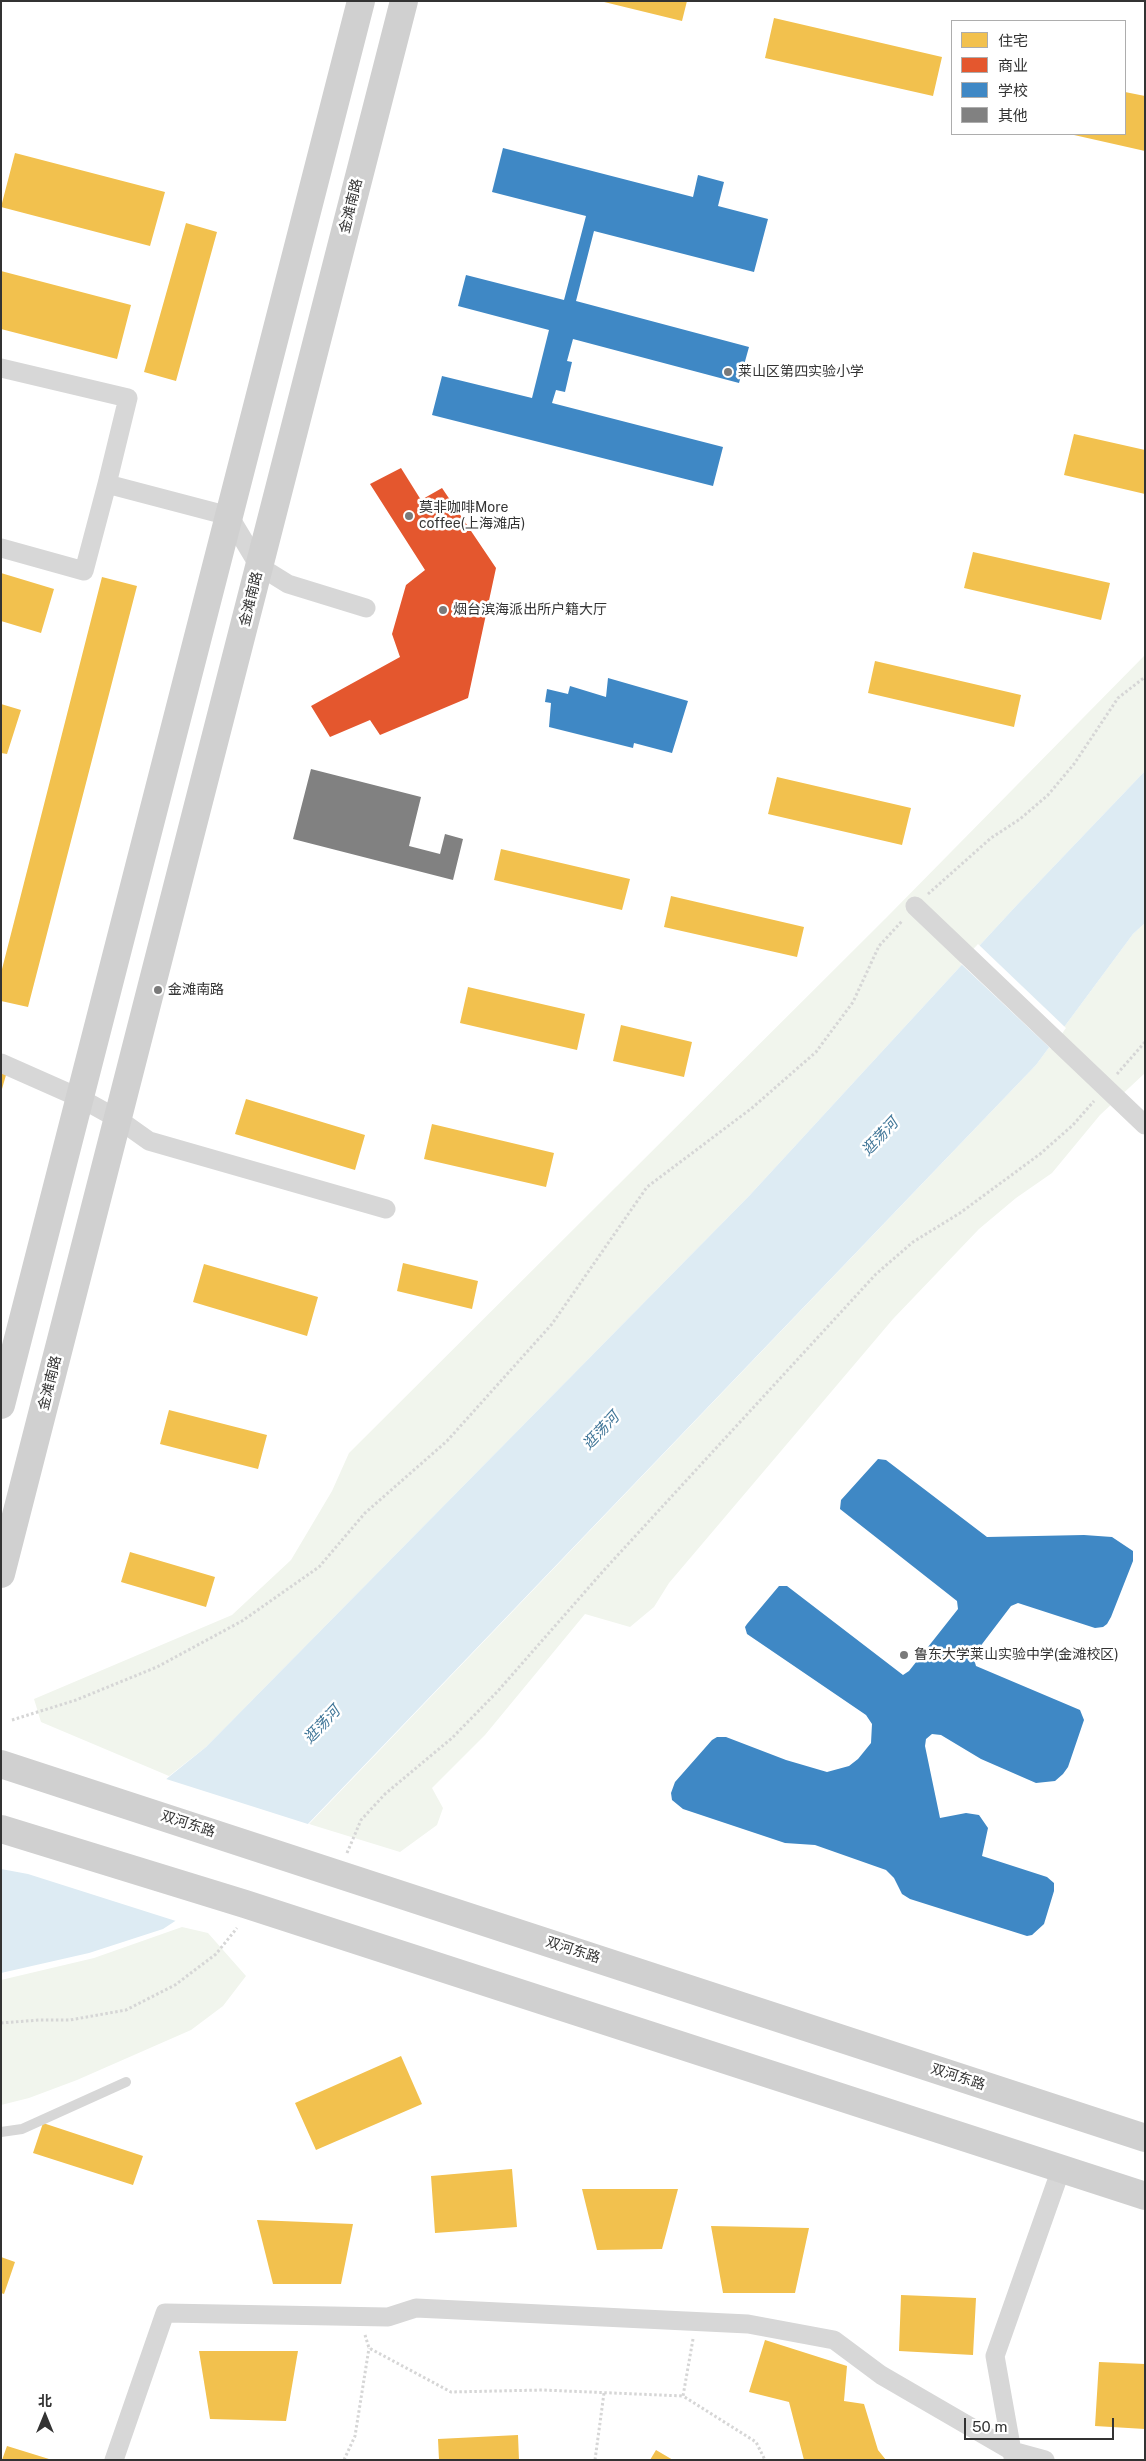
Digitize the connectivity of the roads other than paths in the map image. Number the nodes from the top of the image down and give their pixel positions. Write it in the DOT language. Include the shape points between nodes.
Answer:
graph roads {
  1 [pos="361,1"];
  2 [pos="404,1"];
  3 [pos="1,368"];
  4 [pos="106,484"];
  5 [pos="229,516"];
  6 [pos="1,548"];
  7 [pos="259,566"];
  8 [pos="366,608"];
  9 [pos="916,906"];
  10 [pos="1,1062"];
  11 [pos="80,1098"];
  12 [pos="118,1119"];
  13 [pos="1145,1125"];
  14 [pos="386,1209"];
  15 [pos="1,1405"];
  16 [pos="1,1574"];
  17 [pos="1,1764"];
  18 [pos="1,1829"];
  19 [pos="126,2082"];
  20 [pos="1,2132"];
  21 [pos="1145,2138"];
  22 [pos="1062,2169"];
  23 [pos="1145,2196"];
  24 [pos="1012,2455"];
  25 [pos="114,2460"];
  26 [pos="1045,2460"];
  1 -- 5 [label="street"];
  2 -- 7 [label="street, 金滩南路"];
  3 -- 4 [label="street" via="128,398"];
  4 -- 5 [label="street"];
  4 -- 6 [label="street" via="84,571"];
  5 -- 7 [label="street"];
  5 -- 11 [label="street"];
  7 -- 8 [label="street" via="288,584"];
  7 -- 12 [label="street, 金滩南路"];
  9 -- 13 [label="street"];
  10 -- 11 [label="street"];
  11 -- 12 [label="street"];
  11 -- 15 [label="street"];
  12 -- 14 [label="street" via="149,1141"];
  12 -- 16 [label="street, 金滩南路"];
  17 -- 21 [label="street, 双河东路"];
  18 -- 22 [label="street" via="241,1916"];
  19 -- 20 [label="lane" via="22,2129"];
  22 -- 23 [label="street"];
  22 -- 24 [label="street" via="995,2356"];
  24 -- 25 [label="street" via="881,2375 834,2340 748,2324 416,2308 388,2317 165,2313"];
  24 -- 26 [label="street"];
}
